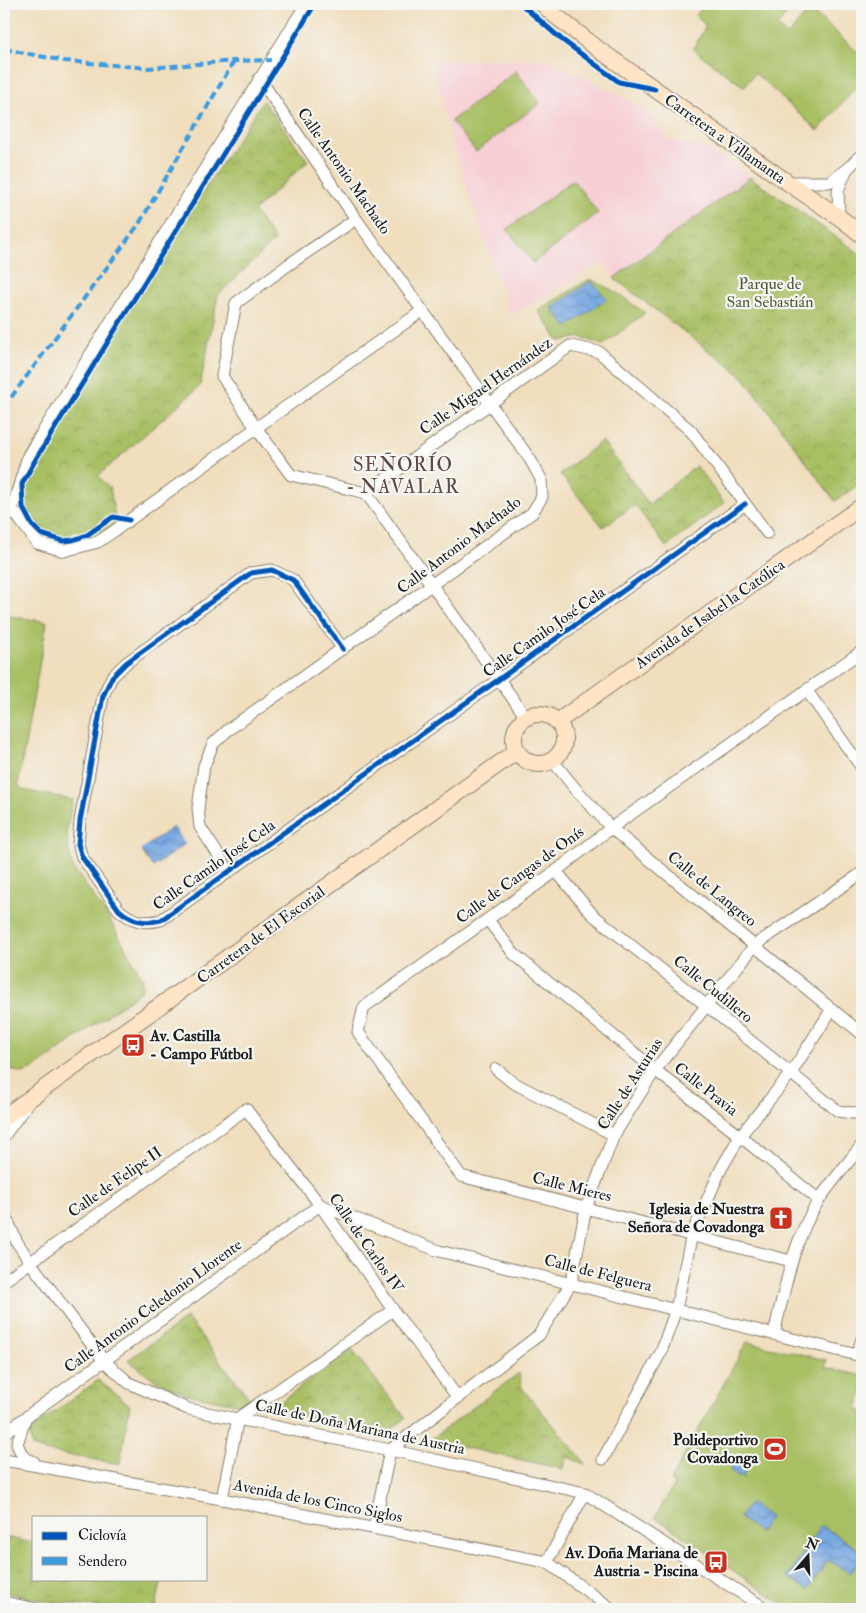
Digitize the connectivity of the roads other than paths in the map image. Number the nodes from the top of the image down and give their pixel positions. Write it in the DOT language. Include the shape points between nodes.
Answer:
graph roads {
  1 [pos="306,4"];
  2 [pos="543,4"];
  3 [pos="259,78"];
  4 [pos="862,154"];
  5 [pos="847,169"];
  6 [pos="787,182"];
  7 [pos="839,217"];
  8 [pos="356,219"];
  9 [pos="862,234"];
  10 [pos="422,311"];
  11 [pos="489,403"];
  12 [pos="256,428"];
  13 [pos="366,493"];
  14 [pos="745,504"];
  15 [pos="862,506"];
  16 [pos="767,533"];
  17 [pos="432,586"];
  18 [pos="343,648"];
  19 [pos="862,651"];
  20 [pos="498,680"];
  21 [pos="807,692"];
  22 [pos="526,717"];
  23 [pos="558,722"];
  24 [pos="517,751"];
  25 [pos="552,760"];
  26 [pos="862,768"];
  27 [pos="611,828"];
  28 [pos="229,871"];
  29 [pos="556,871"];
  30 [pos="862,873"];
  31 [pos="488,920"];
  32 [pos="755,945"];
  33 [pos="707,1004"];
  34 [pos="832,1009"];
  35 [pos="862,1034"];
  36 [pos="496,1069"];
  37 [pos="655,1070"];
  38 [pos="790,1073"];
  39 [pos="31,1098"];
  40 [pos="246,1109"];
  41 [pos="862,1112"];
  42 [pos="7,1113"];
  43 [pos="614,1135"];
  44 [pos="4,1136"];
  45 [pos="740,1136"];
  46 [pos="862,1145"];
  47 [pos="462,1176"];
  48 [pos="819,1200"];
  49 [pos="320,1205"];
  50 [pos="586,1208"];
  51 [pos="4,1213"];
  52 [pos="4,1230"];
  53 [pos="692,1234"];
  54 [pos="17,1242"];
  55 [pos="792,1260"];
  56 [pos="30,1262"];
  57 [pos="4,1281"];
  58 [pos="571,1283"];
  59 [pos="676,1309"];
  60 [pos="393,1310"];
  61 [pos="774,1334"];
  62 [pos="862,1339"];
  63 [pos="104,1361"];
  64 [pos="458,1398"];
  65 [pos="238,1418"];
  66 [pos="24,1419"];
  67 [pos="4,1433"];
  68 [pos="390,1450"];
  69 [pos="603,1459"];
  70 [pos="4,1460"];
  71 [pos="42,1466"];
  72 [pos="585,1493"];
  73 [pos="222,1499"];
  74 [pos="374,1528"];
  75 [pos="547,1562"];
  76 [pos="4,1602"];
  77 [pos="36,1609"];
  78 [pos="612,1609"];
  79 [pos="766,1609"];
  1 -- 3 [label="street"];
  2 -- 6 [label="street, Carretera a Villamanta" via="598,48"];
  3 -- 8 [label="street, Calle Antonio Machado"];
  3 -- 12 [label="street" via="28,456 12,509 38,543 64,551 98,542"];
  4 -- 5 [label="street"];
  5 -- 6 [label="street" via="828,182"];
  5 -- 7 [label="street" via="838,190"];
  6 -- 7 [label="street, Carretera a Villamanta"];
  7 -- 9 [label="street, Carretera a Villamanta"];
  8 -- 10 [label="street, Calle Antonio Machado"];
  8 -- 12 [label="street" via="236,303 222,376"];
  10 -- 11 [label="street, Calle Antonio Machado"];
  10 -- 12 [label="street"];
  11 -- 13 [label="street, Calle Miguel Hernández"];
  11 -- 14 [label="street, Calle Miguel Hernández" via="570,346 599,352 691,431"];
  11 -- 17 [label="street, Calle Antonio Machado" via="530,459 541,479 542,497 532,514"];
  12 -- 13 [label="street" via="291,475"];
  13 -- 17 [label="street"];
  14 -- 16 [label="street, Calle Miguel Hernández"];
  14 -- 20 [label="street, Calle Camilo José Cela"];
  15 -- 23 [label="street, Avenida de Isabel la Católica"];
  17 -- 18 [label="street, Calle Antonio Machado"];
  17 -- 20 [label="street"];
  18 -- 28 [label="street, Calle Antonio Machado" via="213,744 204,766 198,808 200,827"];
  18 -- 28 [label="street, Calle Camilo José Cela" via="293,580 272,570 251,573 152,643 112,677 103,696 80,821 78,844 82,857 119,910 143,922 161,920"];
  19 -- 21 [label="street, Calle de Cangas de Onís"];
  20 -- 22 [label="street"];
  20 -- 28 [label="street, Calle Camilo José Cela"];
  21 -- 26 [label="street"];
  21 -- 27 [label="street, Calle de Cangas de Onís"];
  22 -- 23 [label="street" via="543,714"];
  22 -- 24 [label="street" via="516,729 514,744"];
  23 -- 25 [label="street" via="564,738 562,747"];
  24 -- 25 [label="street" via="533,763"];
  24 -- 39 [label="street, Carretera de El Escorial"];
  25 -- 27 [label="street, Calle de Langreo"];
  27 -- 29 [label="street, Calle de Cangas de Onís"];
  27 -- 32 [label="street, Calle de Langreo"];
  29 -- 31 [label="street, Calle de Cangas de Onís"];
  29 -- 33 [label="street, Calle Cudillero" via="592,914"];
  30 -- 32 [label="street, Calle de Asturias"];
  31 -- 37 [label="street, Calle Pravia" via="514,954"];
  31 -- 47 [label="street, Calle de Cangas de Onís" via="364,1007 358,1032"];
  32 -- 33 [label="street, Calle de Asturias"];
  32 -- 34 [label="street, Calle de Langreo"];
  33 -- 37 [label="street, Calle de Asturias"];
  33 -- 38 [label="street, Calle Cudillero"];
  34 -- 35 [label="street, Calle de Langreo"];
  34 -- 38 [label="street"];
  36 -- 43 [label="street" via="512,1082"];
  37 -- 43 [label="street, Calle de Asturias"];
  37 -- 45 [label="street, Calle Pravia"];
  38 -- 41 [label="street, Calle Cudillero" via="838,1111"];
  38 -- 45 [label="street"];
  39 -- 42 [label="street, Carretera de El Escorial"];
  39 -- 44 [label="street"];
  40 -- 49 [label="street, Calle de Carlos IV"];
  40 -- 56 [label="street, Calle de Felipe II"];
  43 -- 50 [label="street, Calle de Asturias"];
  45 -- 48 [label="street, Calle Pravia"];
  45 -- 53 [label="street" via="721,1169"];
  46 -- 48 [label="street"];
  47 -- 50 [label="street, Calle Mieres"];
  48 -- 55 [label="street"];
  49 -- 58 [label="street, Calle de Felguera" via="438,1251"];
  49 -- 60 [label="street, Calle de Carlos IV"];
  49 -- 63 [label="street, Calle Antonio Celedonio Llorente"];
  50 -- 53 [label="street, Calle Mieres"];
  50 -- 58 [label="street, Calle de Asturias"];
  51 -- 54 [label="street, Calle de Doña Mariana de Austria"];
  52 -- 54 [label="street"];
  53 -- 55 [label="street, Calle Mieres"];
  53 -- 59 [label="street"];
  54 -- 56 [label="street, Calle de Doña Mariana de Austria"];
  55 -- 61 [label="street"];
  56 -- 57 [label="street, Calle de Felipe II"];
  56 -- 63 [label="street, Calle de Doña Mariana de Austria"];
  58 -- 59 [label="street, Calle de Felguera"];
  58 -- 64 [label="street, Calle de Asturias" via="539,1334"];
  59 -- 61 [label="street, Calle de Felguera"];
  59 -- 69 [label="street" via="661,1352"];
  60 -- 64 [label="street, Calle de Carlos IV"];
  60 -- 65 [label="street"];
  61 -- 62 [label="street, Calle de Felguera" via="857,1355"];
  63 -- 65 [label="street, Calle de Doña Mariana de Austria" via="129,1383 188,1409"];
  63 -- 66 [label="street, Calle Antonio Celedonio Llorente"];
  64 -- 68 [label="street, Calle de Asturias"];
  65 -- 68 [label="street, Calle de Doña Mariana de Austria"];
  65 -- 73 [label="street"];
  66 -- 67 [label="street, Calle Antonio Celedonio Llorente"];
  66 -- 71 [label="street" via="17,1444 23,1457"];
  68 -- 72 [label="street, Calle de Doña Mariana de Austria"];
  68 -- 74 [label="street"];
  70 -- 71 [label="street, Avenida de los Cinco Siglos"];
  71 -- 73 [label="street, Avenida de los Cinco Siglos"];
  72 -- 75 [label="street"];
  72 -- 79 [label="street, Calle de Doña Mariana de Austria"];
  73 -- 74 [label="street, Avenida de los Cinco Siglos"];
  74 -- 75 [label="street, Avenida de los Cinco Siglos"];
  75 -- 78 [label="street, Avenida de los Cinco Siglos"];
  76 -- 77 [label="street"];
}
